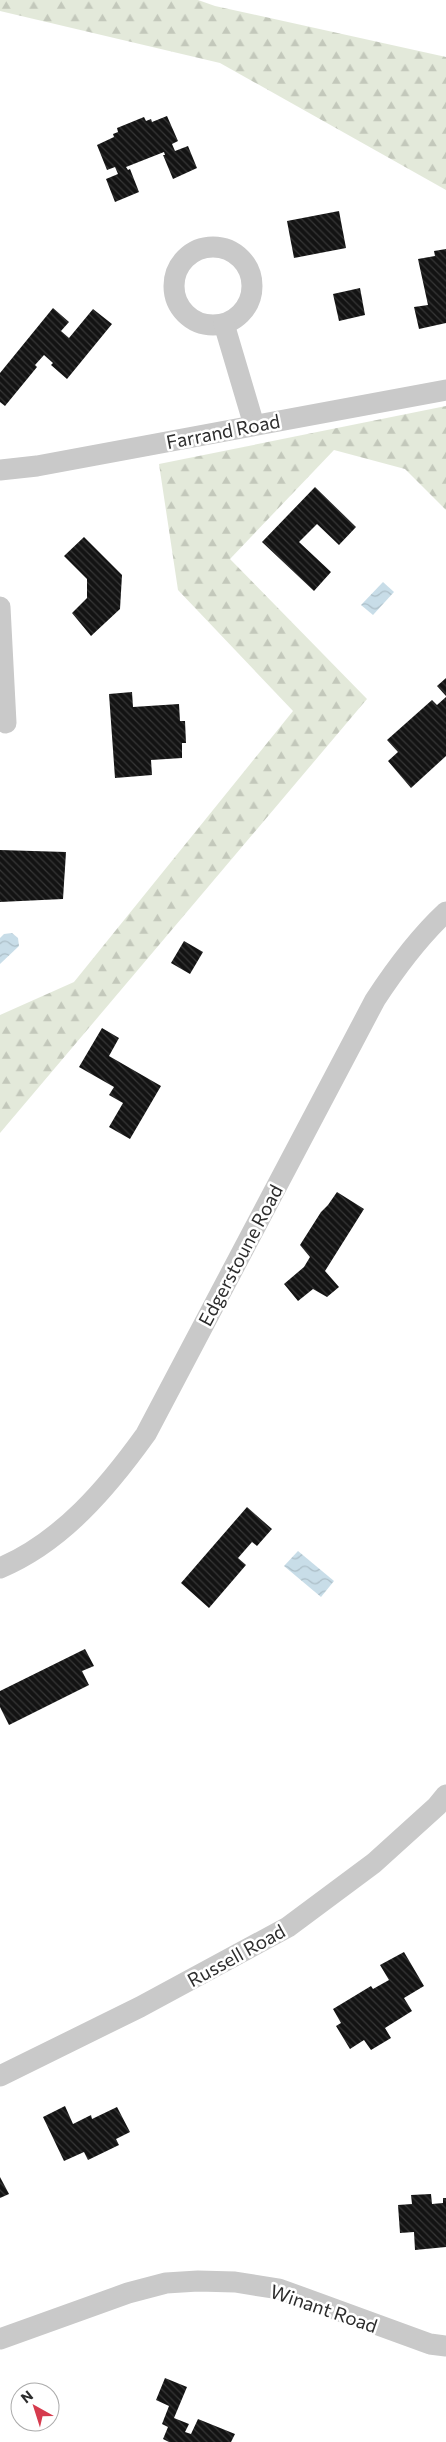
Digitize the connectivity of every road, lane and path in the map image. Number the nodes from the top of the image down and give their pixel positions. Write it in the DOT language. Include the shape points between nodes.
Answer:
graph roads {
  1 [pos="224,324"];
  2 [pos="446,390"];
  3 [pos="254,426"];
  4 [pos="0,470"];
  5 [pos="0,607"];
  6 [pos="6,723"];
  7 [pos="446,912"];
  8 [pos="0,1568"];
  9 [pos="446,1795"];
  10 [pos="0,2076"];
  11 [pos="0,2339"];
  12 [pos="446,2346"];
  1 -- 3 [label="street"];
  2 -- 3 [label="street, Farrand Road"];
  3 -- 4 [label="street, Farrand Road"];
  5 -- 6 [label="street"];
  7 -- 8 [label="street, Edgerstoune Road" via="401,961 375,1000 146,1434 119,1472 88,1506 48,1540"];
  9 -- 10 [label="street, Russell Road" via="374,1863 288,1927 140,2007"];
  11 -- 12 [label="street, Winant Road" via="128,2293 166,2282 198,2281 235,2282 279,2289 422,2341"];
}
